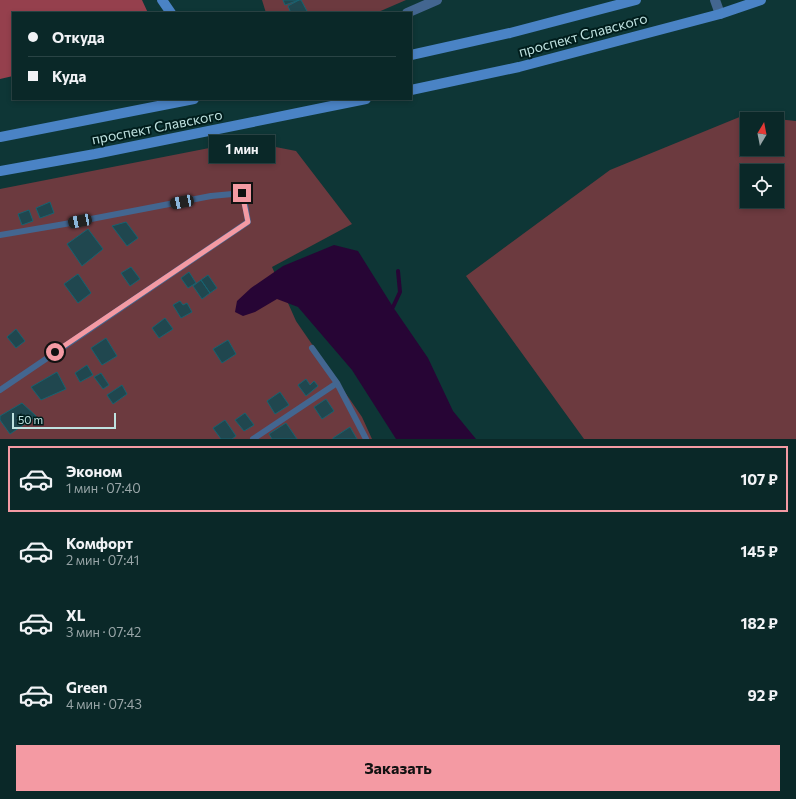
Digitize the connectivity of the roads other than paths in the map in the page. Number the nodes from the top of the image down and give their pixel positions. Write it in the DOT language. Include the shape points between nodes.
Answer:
graph roads {
  1 [pos="162,0"];
  2 [pos="437,0"];
  3 [pos="636,0"];
  4 [pos="715,0"];
  5 [pos="761,0"];
  6 [pos="170,12"];
  7 [pos="409,12"];
  8 [pos="720,14"];
  9 [pos="412,55"];
  10 [pos="412,90"];
  11 [pos="189,100"];
  12 [pos="361,100"];
  13 [pos="0,137"];
  14 [pos="0,171"];
  15 [pos="0,235"];
  16 [pos="312,348"];
  17 [pos="337,383"];
  18 [pos="0,390"];
  19 [pos="253,439"];
  20 [pos="366,439"];
  1 -- 6 [label="main road"];
  2 -- 7 [label="street"];
  3 -- 9 [label="main road, проспект Славского" via="510,33"];
  4 -- 8 [label="street"];
  5 -- 8 [label="main road, проспект Славского"];
  8 -- 10 [label="main road, проспект Славского" via="519,67"];
  11 -- 13 [label="main road, проспект Славского"];
  12 -- 14 [label="main road, проспект Славского"];
  15 -- 18 [label="lane" via="211,196 242,193 248,222"];
  16 -- 17 [label="lane"];
  17 -- 19 [label="lane"];
  17 -- 20 [label="lane"];
}
